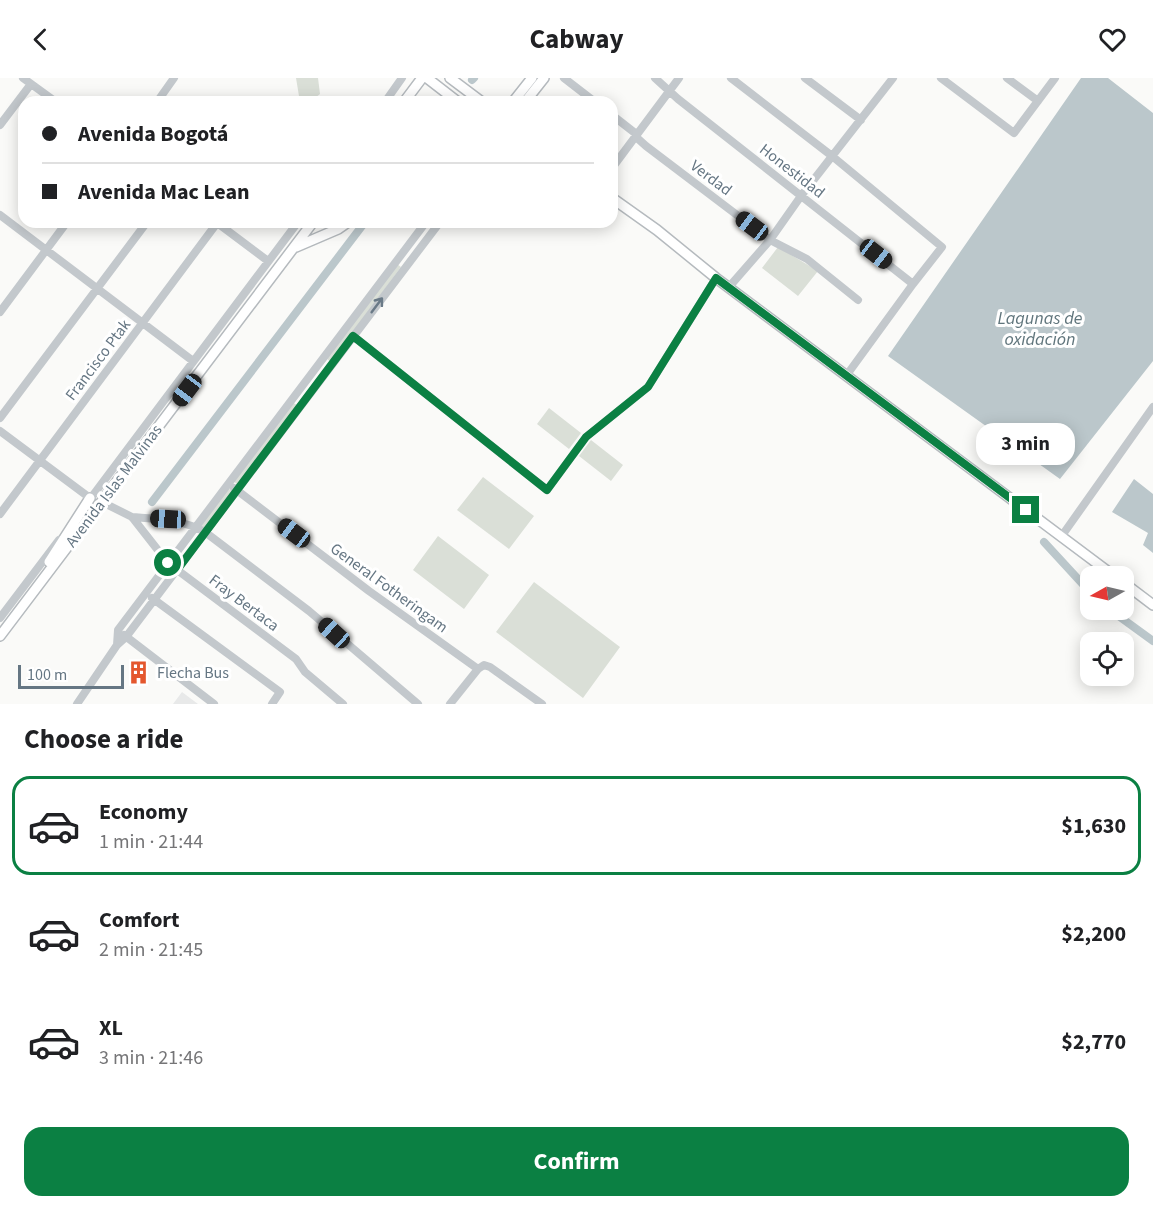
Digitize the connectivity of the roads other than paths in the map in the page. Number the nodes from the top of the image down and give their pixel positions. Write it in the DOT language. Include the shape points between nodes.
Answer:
graph roads {
  1 [pos="24,78"];
  2 [pos="174,78"];
  3 [pos="402,78"];
  4 [pos="422,78"];
  5 [pos="427,78"];
  6 [pos="532,78"];
  7 [pos="544,78"];
  8 [pos="564,78"];
  9 [pos="655,78"];
  10 [pos="679,78"];
  11 [pos="731,78"];
  12 [pos="805,78"];
  13 [pos="942,78"];
  14 [pos="1007,78"];
  15 [pos="1055,78"];
  16 [pos="890,79"];
  17 [pos="452,80"];
  18 [pos="31,84"];
  19 [pos="669,92"];
  20 [pos="22,96"];
  21 [pos="48,96"];
  22 [pos="161,96"];
  23 [pos="389,96"];
  24 [pos="408,96"];
  25 [pos="450,96"];
  26 [pos="474,96"];
  27 [pos="518,96"];
  28 [pos="530,96"];
  29 [pos="587,96"];
  30 [pos="18,101"];
  31 [pos="1038,101"];
  32 [pos="618,119"];
  33 [pos="861,120"];
  34 [pos="0,125"];
  35 [pos="636,137"];
  36 [pos="832,156"];
  37 [pos="618,160"];
  38 [pos="801,196"];
  39 [pos="618,202"];
  40 [pos="0,215"];
  41 [pos="62,228"];
  42 [pos="142,228"];
  43 [pos="213,228"];
  44 [pos="225,228"];
  45 [pos="293,228"];
  46 [pos="309,228"];
  47 [pos="339,228"];
  48 [pos="421,228"];
  49 [pos="435,228"];
  50 [pos="770,240"];
  51 [pos="294,248"];
  52 [pos="46,250"];
  53 [pos="401,255"];
  54 [pos="268,261"];
  55 [pos="410,261"];
  56 [pos="716,278"];
  57 [pos="914,284"];
  58 [pos="729,287"];
  59 [pos="97,288"];
  60 [pos="858,300"];
  61 [pos="0,312"];
  62 [pos="143,323"];
  63 [pos="353,336"];
  64 [pos="193,361"];
  65 [pos="846,376"];
  66 [pos="306,381"];
  67 [pos="315,388"];
  68 [pos="293,398"];
  69 [pos="302,405"];
  70 [pos="1153,407"];
  71 [pos="0,418"];
  72 [pos="0,431"];
  73 [pos="40,461"];
  74 [pos="228,483"];
  75 [pos="237,490"];
  76 [pos="90,498"];
  77 [pos="102,502"];
  78 [pos="0,514"];
  79 [pos="132,517"];
  80 [pos="195,527"];
  81 [pos="205,532"];
  82 [pos="1061,537"];
  83 [pos="168,563"];
  84 [pos="1100,566"];
  85 [pos="177,570"];
  86 [pos="1134,591"];
  87 [pos="146,593"];
  88 [pos="154,600"];
  89 [pos="1153,605"];
  90 [pos="3,608"];
  91 [pos="14,617"];
  92 [pos="0,618"];
  93 [pos="118,630"];
  94 [pos="0,636"];
  95 [pos="126,637"];
  96 [pos="117,645"];
  97 [pos="481,667"];
  98 [pos="529,700"];
  99 [pos="77,704"];
  100 [pos="214,704"];
  101 [pos="272,704"];
  102 [pos="343,704"];
  103 [pos="418,704"];
  104 [pos="450,704"];
  105 [pos="542,704"];
  1 -- 18 [label="street"];
  2 -- 22 [label="street"];
  3 -- 23 [label="street"];
  4 -- 24 [label="main road"];
  5 -- 25 [label="main road"];
  6 -- 27 [label="main road"];
  7 -- 28 [label="main road"];
  8 -- 29 [label="street"];
  9 -- 19 [label="street, Honestidad"];
  10 -- 19 [label="street"];
  11 -- 36 [label="street"];
  12 -- 33 [label="street"];
  13 -- 31 [label="street" via="1014,133"];
  14 -- 31 [label="street"];
  15 -- 31 [label="street"];
  16 -- 33 [label="street"];
  17 -- 26 [label="main road"];
  18 -- 20 [label="street"];
  18 -- 21 [label="street"];
  19 -- 35 [label="street"];
  19 -- 38 [label="street, Honestidad"];
  30 -- 34 [label="street"];
  32 -- 35 [label="street, Verdad"];
  33 -- 36 [label="street"];
  35 -- 37 [label="street"];
  35 -- 50 [label="street, Verdad"];
  36 -- 38 [label="street"];
  36 -- 57 [label="street" via="942,247"];
  38 -- 50 [label="street"];
  38 -- 57 [label="street, Honestidad"];
  39 -- 56 [label="main road"];
  40 -- 52 [label="street"];
  41 -- 52 [label="street"];
  42 -- 59 [label="street"];
  43 -- 62 [label="street, Francisco Ptak"];
  44 -- 54 [label="street"];
  45 -- 54 [label="street, Avenida Islas Malvinas"];
  46 -- 51 [label="main road, Avenida Islas Malvinas"];
  47 -- 51 [label="main road"];
  48 -- 53 [label="street"];
  49 -- 55 [label="street"];
  50 -- 58 [label="street"];
  50 -- 60 [label="street, Verdad" via="807,259"];
  51 -- 77 [label="main road, Avenida Islas Malvinas"];
  52 -- 59 [label="street"];
  52 -- 61 [label="street"];
  53 -- 55 [label="street"];
  53 -- 66 [label="street"];
  54 -- 64 [label="street, Avenida Islas Malvinas"];
  63 -- 55 [label="street, one-way"];
  56 -- 58 [label="main road"];
  56 -- 63 [label="street" via="648,387 586,437 547,490"];
  57 -- 65 [label="street"];
  58 -- 65 [label="main road"];
  59 -- 62 [label="street"];
  59 -- 71 [label="street"];
  62 -- 64 [label="street"];
  62 -- 73 [label="street, Francisco Ptak"];
  63 -- 67 [label="street"];
  64 -- 76 [label="street, Avenida Islas Malvinas"];
  65 -- 82 [label="main road"];
  66 -- 67 [label="street"];
  66 -- 68 [label="street"];
  67 -- 69 [label="street"];
  68 -- 69 [label="street"];
  68 -- 74 [label="street"];
  69 -- 75 [label="street"];
  70 -- 82 [label="street"];
  72 -- 73 [label="street"];
  73 -- 76 [label="street"];
  73 -- 78 [label="street, Francisco Ptak"];
  74 -- 75 [label="street, General Fotheringam"];
  74 -- 80 [label="street"];
  75 -- 81 [label="street"];
  75 -- 97 [label="street, General Fotheringam" via="369,591"];
  76 -- 90 [label="street, Avenida Islas Malvinas"];
  76 -- 91 [label="main road"];
  77 -- 79 [label="street, Fray Bertaca"];
  77 -- 91 [label="main road, Avenida Islas Malvinas"];
  79 -- 80 [label="street" via="168,519"];
  79 -- 83 [label="street, Fray Bertaca"];
  80 -- 81 [label="street"];
  80 -- 83 [label="street"];
  81 -- 85 [label="street"];
  81 -- 103 [label="street" via="309,611"];
  82 -- 84 [label="main road"];
  83 -- 85 [label="street, Fray Bertaca"];
  83 -- 87 [label="street"];
  85 -- 88 [label="street"];
  85 -- 102 [label="street, Fray Bertaca" via="296,659 305,672"];
  86 -- 89 [label="main road"];
  87 -- 88 [label="street"];
  87 -- 93 [label="street"];
  88 -- 95 [label="street"];
  88 -- 101 [label="street" via="280,692"];
  90 -- 92 [label="street, Avenida Islas Malvinas"];
  91 -- 94 [label="main road, Avenida Islas Malvinas"];
  93 -- 95 [label="street"];
  93 -- 96 [label="street"];
  95 -- 96 [label="street"];
  95 -- 100 [label="street"];
  96 -- 99 [label="street"];
  97 -- 98 [label="street, General Fotheringam" via="490,667"];
  97 -- 104 [label="street"];
  98 -- 105 [label="street, General Fotheringam"];
}
